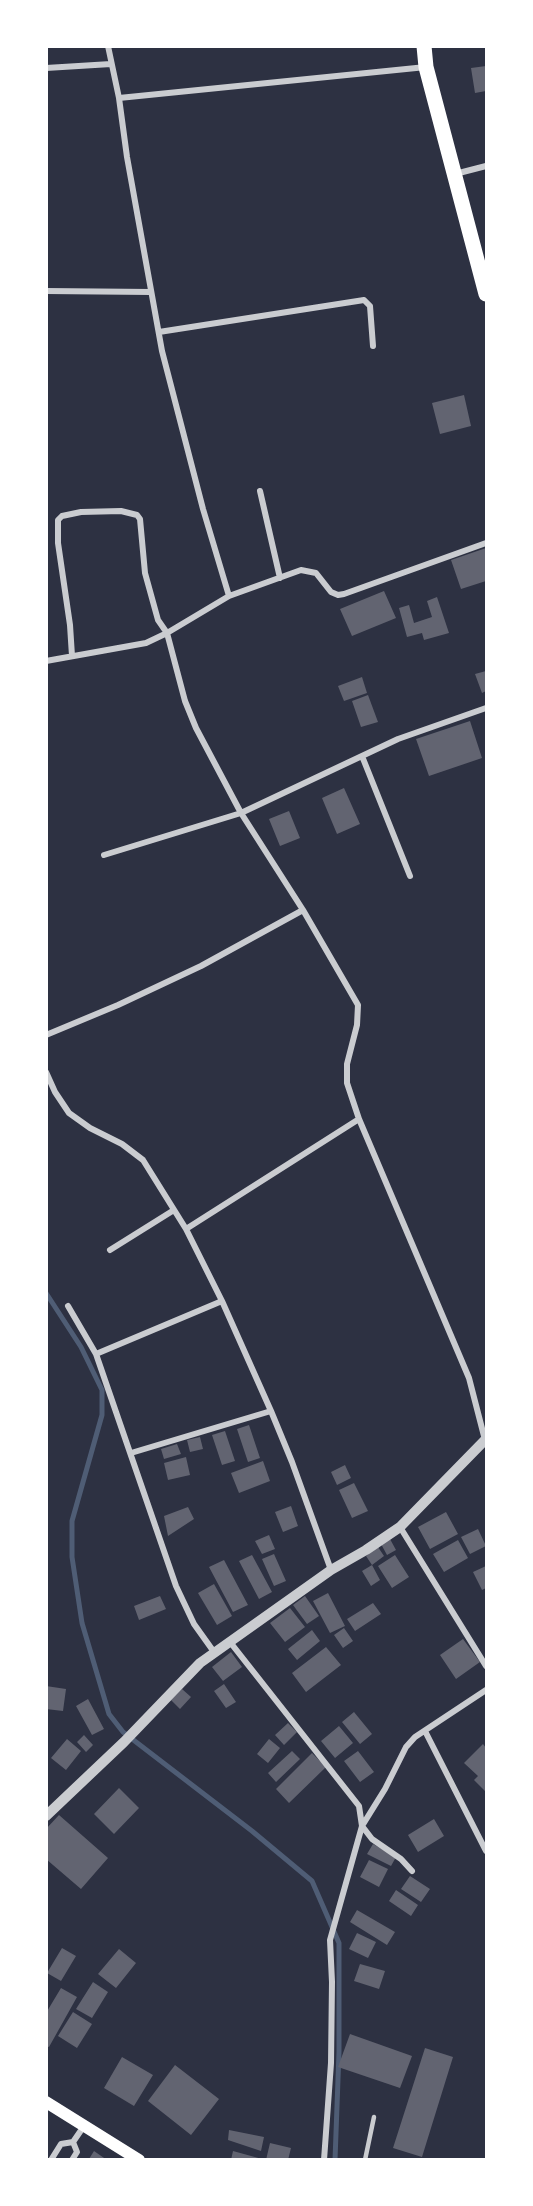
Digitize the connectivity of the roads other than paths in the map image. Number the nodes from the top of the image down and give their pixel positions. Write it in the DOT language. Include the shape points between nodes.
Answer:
graph roads {
  1 [pos="108,46"];
  2 [pos="424,46"];
  3 [pos="111,64"];
  4 [pos="426,67"];
  5 [pos="46,68"];
  6 [pos="119,98"];
  7 [pos="486,166"];
  8 [pos="454,174"];
  9 [pos="46,291"];
  10 [pos="151,291"];
  11 [pos="486,294"];
  12 [pos="159,332"];
  13 [pos="373,346"];
  14 [pos="261,491"];
  15 [pos="486,543"];
  16 [pos="280,578"];
  17 [pos="229,596"];
  18 [pos="167,633"];
  19 [pos="72,656"];
  20 [pos="46,661"];
  21 [pos="486,708"];
  22 [pos="362,756"];
  23 [pos="241,813"];
  24 [pos="104,855"];
  25 [pos="410,876"];
  26 [pos="303,910"];
  27 [pos="46,1035"];
  28 [pos="46,1072"];
  29 [pos="359,1119"];
  30 [pos="174,1210"];
  31 [pos="186,1229"];
  32 [pos="110,1250"];
  33 [pos="222,1301"];
  34 [pos="68,1306"];
  35 [pos="96,1354"];
  36 [pos="271,1411"];
  37 [pos="486,1439"];
  38 [pos="131,1453"];
  39 [pos="400,1527"];
  40 [pos="331,1570"];
  41 [pos="229,1641"];
  42 [pos="214,1652"];
  43 [pos="486,1666"];
  44 [pos="486,1690"];
  45 [pos="425,1731"];
  46 [pos="46,1816"];
  47 [pos="362,1826"];
  48 [pos="486,1851"];
  49 [pos="412,1871"];
  50 [pos="46,2102"];
  51 [pos="374,2117"];
  52 [pos="84,2126"];
  53 [pos="73,2142"];
  54 [pos="51,2160"];
  55 [pos="72,2160"];
  56 [pos="139,2160"];
  57 [pos="324,2160"];
  58 [pos="365,2160"];
  1 -- 3 [label="street"];
  2 -- 4 [label="main road"];
  3 -- 5 [label="street"];
  3 -- 6 [label="street"];
  4 -- 6 [label="street"];
  4 -- 8 [label="main road"];
  6 -- 10 [label="street"];
  7 -- 8 [label="street"];
  8 -- 11 [label="main road"];
  9 -- 10 [label="street"];
  10 -- 12 [label="street"];
  12 -- 13 [label="street" via="364,300 370,306"];
  12 -- 17 [label="street"];
  14 -- 16 [label="street"];
  15 -- 16 [label="street" via="344,594 326,588 322,578 309,570"];
  16 -- 17 [label="street"];
  17 -- 18 [label="street"];
  18 -- 19 [label="street" via="146,643"];
  18 -- 19 [label="street" via="158,620 145,573 138,515 121,511 62,516 58,520 58,543"];
  18 -- 23 [label="street" via="196,728"];
  19 -- 20 [label="street"];
  21 -- 22 [label="street"];
  22 -- 23 [label="street"];
  22 -- 25 [label="street"];
  23 -- 24 [label="street"];
  23 -- 26 [label="street"];
  26 -- 27 [label="street" via="201,966"];
  26 -- 29 [label="street" via="358,1005 347,1064 348,1083"];
  28 -- 30 [label="street" via="69,1113 143,1160"];
  29 -- 31 [label="street"];
  29 -- 37 [label="street" via="469,1378"];
  30 -- 31 [label="street"];
  30 -- 32 [label="street"];
  31 -- 33 [label="street"];
  33 -- 35 [label="street"];
  33 -- 36 [label="street"];
  34 -- 35 [label="street"];
  35 -- 38 [label="street"];
  36 -- 38 [label="street"];
  36 -- 40 [label="street"];
  37 -- 39 [label="street"];
  38 -- 42 [label="street" via="185,1606"];
  39 -- 40 [label="street"];
  39 -- 43 [label="street"];
  40 -- 41 [label="street"];
  41 -- 42 [label="street"];
  41 -- 47 [label="street" via="359,1806"];
  42 -- 46 [label="street"];
  44 -- 45 [label="street"];
  45 -- 47 [label="street" via="406,1747"];
  45 -- 48 [label="street"];
  47 -- 49 [label="street"];
  47 -- 57 [label="street" via="330,1936 331,2063"];
  50 -- 52 [label="main road"];
  51 -- 58 [label="lane"];
  52 -- 53 [label="street"];
  52 -- 56 [label="main road"];
  53 -- 54 [label="street" via="61,2144"];
  53 -- 55 [label="street" via="77,2151"];
}
